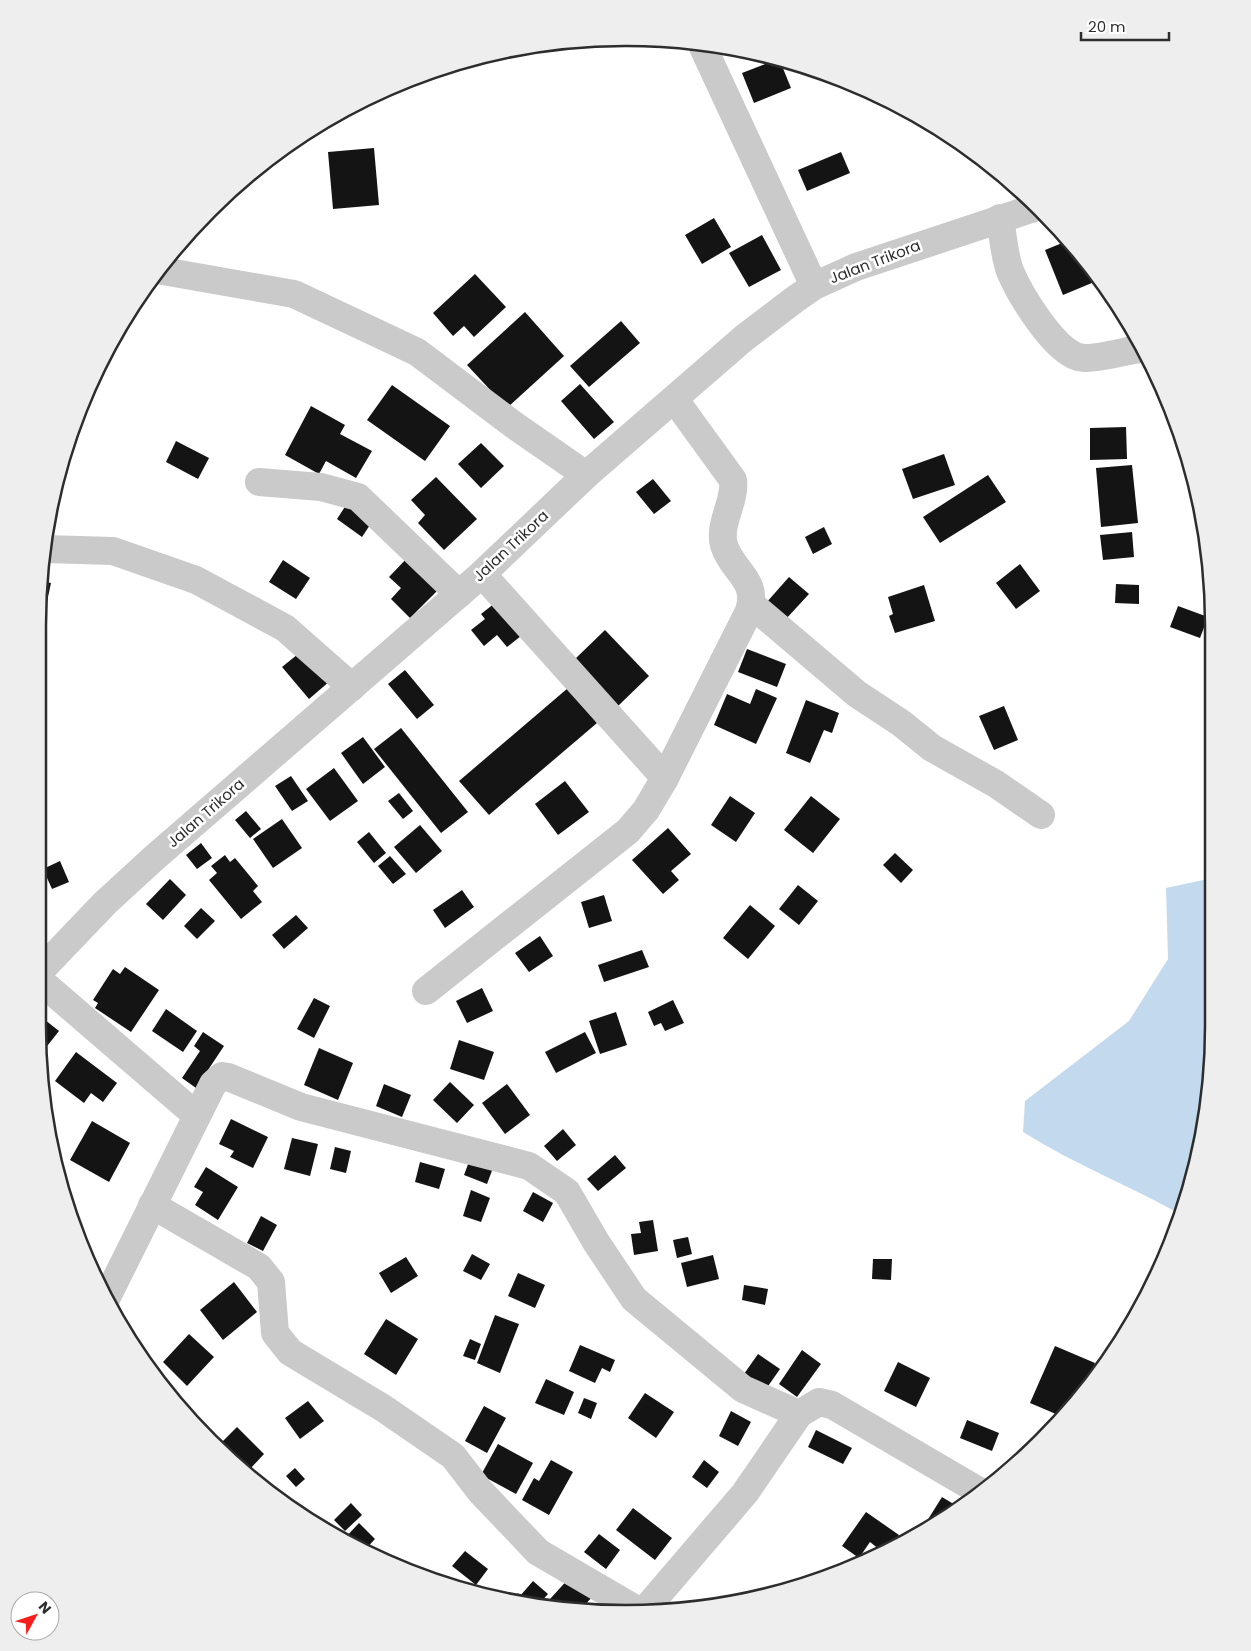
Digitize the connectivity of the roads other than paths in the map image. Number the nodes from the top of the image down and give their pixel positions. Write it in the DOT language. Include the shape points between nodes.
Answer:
graph roads {
  1 [pos="705,52"];
  2 [pos="1028,210"];
  3 [pos="1000,218"];
  4 [pos="167,272"];
  5 [pos="814,286"];
  6 [pos="1135,350"];
  7 [pos="676,400"];
  8 [pos="586,475"];
  9 [pos="259,482"];
  10 [pos="51,549"];
  11 [pos="482,574"];
  12 [pos="459,594"];
  13 [pos="751,604"];
  14 [pos="352,687"];
  15 [pos="665,778"];
  16 [pos="1041,815"];
  17 [pos="46,965"];
  18 [pos="46,987"];
  19 [pos="426,991"];
  20 [pos="196,1115"];
  21 [pos="152,1205"];
  22 [pos="110,1290"];
  23 [pos="799,1414"];
  24 [pos="974,1488"];
  25 [pos="650,1604"];
  26 [pos="629,1605"];
  1 -- 5 [label="street"];
  2 -- 3 [label="street, Jalan Trikora"];
  3 -- 5 [label="street, Jalan Trikora" via="856,267"];
  3 -- 6 [label="street" via="1012,275 1027,302 1059,344 1070,353 1086,358"];
  4 -- 8 [label="street" via="294,294 417,352"];
  5 -- 7 [label="street, Jalan Trikora" via="744,338"];
  7 -- 8 [label="street, Jalan Trikora"];
  7 -- 13 [label="street" via="733,480 735,490 724,544 751,588"];
  8 -- 11 [label="street, Jalan Trikora"];
  9 -- 12 [label="street" via="321,487 358,497"];
  10 -- 14 [label="street" via="113,551 196,580 285,628"];
  11 -- 12 [label="street, Jalan Trikora"];
  11 -- 15 [label="street"];
  12 -- 14 [label="street, Jalan Trikora"];
  13 -- 15 [label="street"];
  13 -- 16 [label="street" via="857,694 932,748 996,784"];
  14 -- 17 [label="street, Jalan Trikora" via="154,858"];
  15 -- 19 [label="street" via="646,810 628,831"];
  18 -- 20 [label="street"];
  20 -- 21 [label="street"];
  20 -- 23 [label="street" via="213,1084 222,1076 301,1107 529,1166 567,1192 634,1299 742,1389"];
  21 -- 22 [label="street"];
  21 -- 26 [label="street" via="258,1267 272,1282 275,1333 290,1352 384,1408 453,1456 480,1491 538,1552"];
  23 -- 24 [label="street" via="819,1402 832,1404"];
  23 -- 25 [label="street" via="745,1493"];
}
